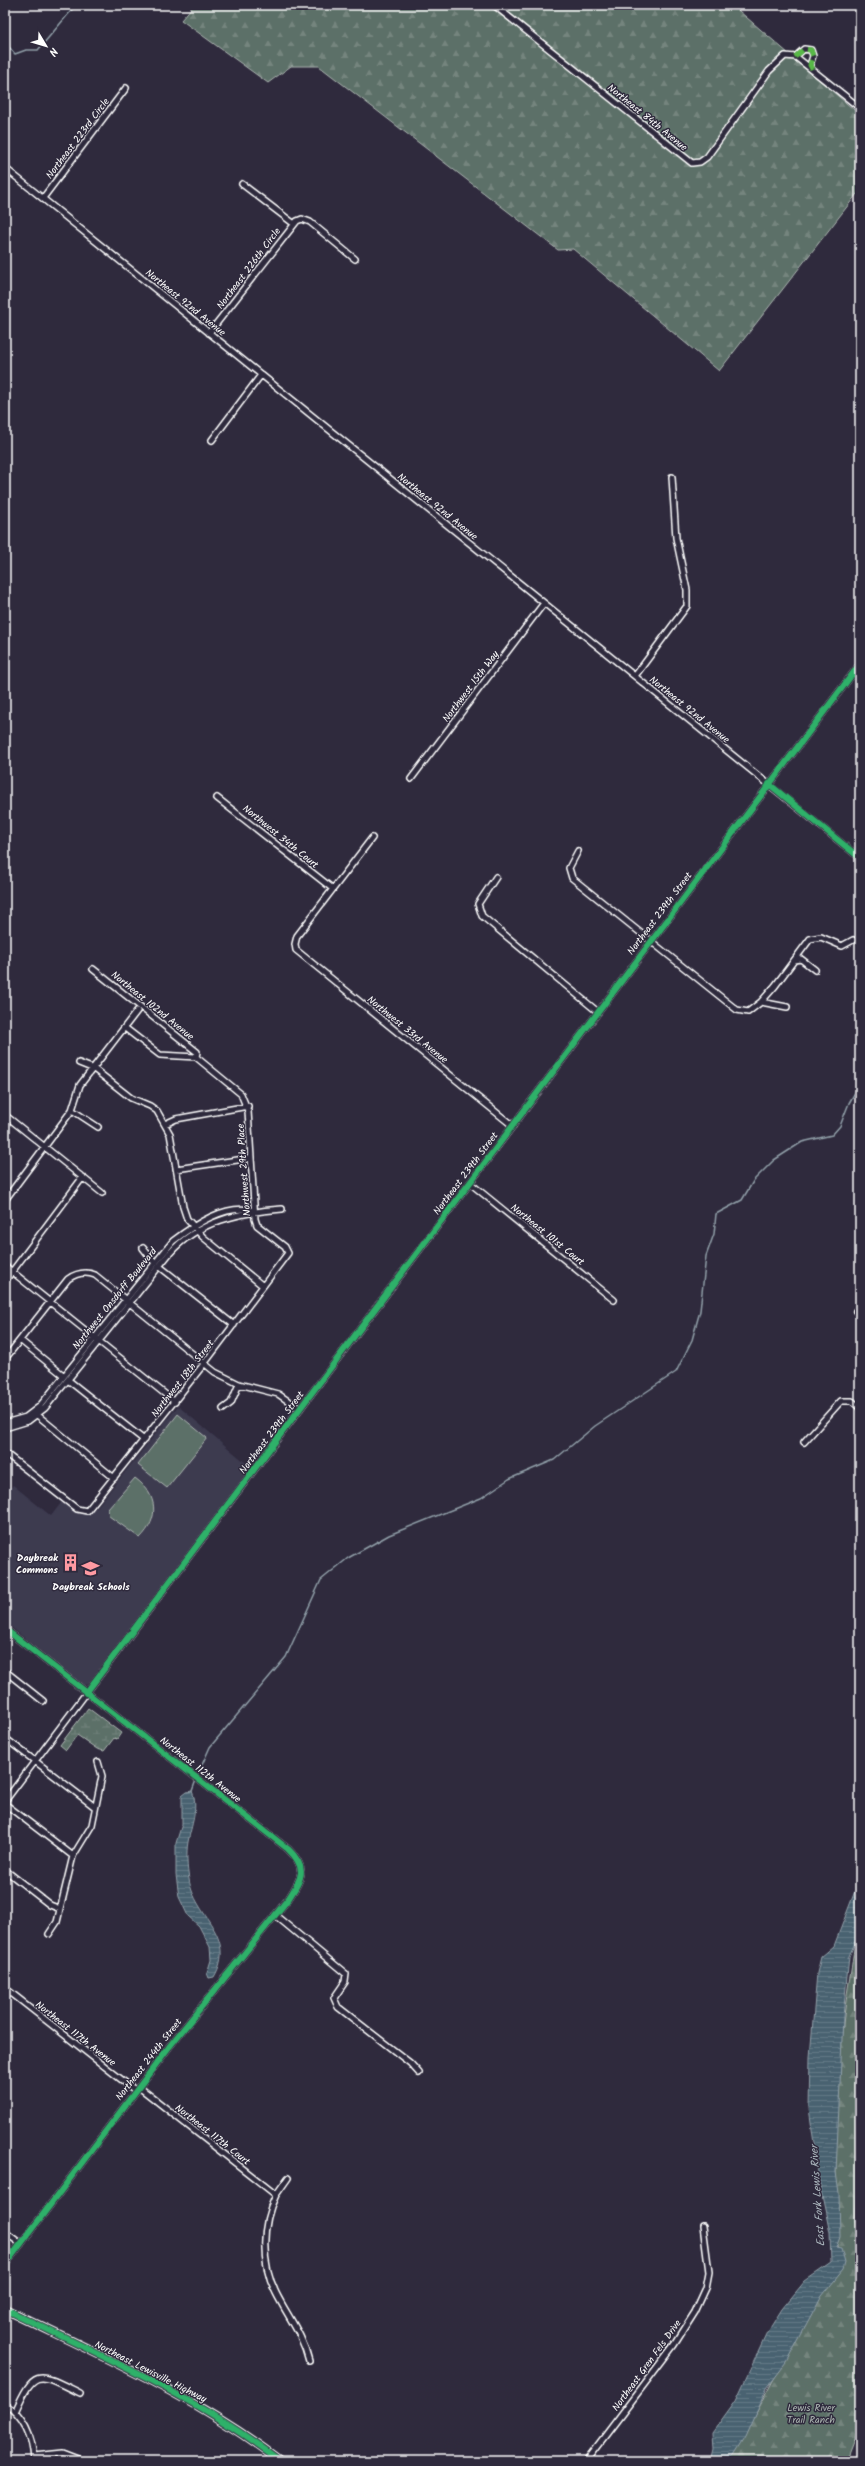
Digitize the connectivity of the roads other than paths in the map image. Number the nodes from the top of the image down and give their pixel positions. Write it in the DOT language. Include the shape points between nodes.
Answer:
graph roads {
  1 [pos="494,5"];
  2 [pos="793,56"];
  3 [pos="812,69"];
  4 [pos="126,88"];
  5 [pos="860,108"];
  6 [pos="5,168"];
  7 [pos="242,184"];
  8 [pos="43,198"];
  9 [pos="293,224"];
  10 [pos="355,259"];
  11 [pos="209,333"];
  12 [pos="261,375"];
  13 [pos="212,440"];
  14 [pos="672,477"];
  15 [pos="544,603"];
  16 [pos="860,664"];
  17 [pos="635,676"];
  18 [pos="411,779"];
  19 [pos="768,784"];
  20 [pos="217,798"];
  21 [pos="372,838"];
  22 [pos="578,850"];
  23 [pos="860,858"];
  24 [pos="496,877"];
  25 [pos="333,889"];
  26 [pos="853,940"];
  27 [pos="651,941"];
  28 [pos="795,960"];
  29 [pos="93,968"];
  30 [pos="815,970"];
  31 [pos="761,1002"];
  32 [pos="787,1007"];
  33 [pos="137,1011"];
  34 [pos="598,1012"];
  35 [pos="125,1028"];
  36 [pos="196,1057"];
  37 [pos="79,1062"];
  38 [pos="94,1069"];
  39 [pos="248,1106"];
  40 [pos="72,1110"];
  41 [pos="6,1117"];
  42 [pos="165,1124"];
  43 [pos="513,1126"];
  44 [pos="98,1127"];
  45 [pos="45,1147"];
  46 [pos="251,1158"];
  47 [pos="176,1169"];
  48 [pos="83,1177"];
  49 [pos="470,1183"];
  50 [pos="102,1192"];
  51 [pos="5,1200"];
  52 [pos="282,1209"];
  53 [pos="254,1211"];
  54 [pos="194,1228"];
  55 [pos="143,1248"];
  56 [pos="288,1251"];
  57 [pos="154,1262"];
  58 [pos="5,1266"];
  59 [pos="160,1266"];
  60 [pos="12,1272"];
  61 [pos="5,1281"];
  62 [pos="264,1286"];
  63 [pos="125,1299"];
  64 [pos="614,1300"];
  65 [pos="50,1302"];
  66 [pos="130,1303"];
  67 [pos="234,1325"];
  68 [pos="94,1337"];
  69 [pos="20,1340"];
  70 [pos="99,1341"];
  71 [pos="5,1359"];
  72 [pos="204,1364"];
  73 [pos="63,1375"];
  74 [pos="68,1380"];
  75 [pos="239,1384"];
  76 [pos="175,1402"];
  77 [pos="860,1408"];
  78 [pos="223,1409"];
  79 [pos="300,1409"];
  80 [pos="35,1413"];
  81 [pos="5,1423"];
  82 [pos="5,1428"];
  83 [pos="144,1440"];
  84 [pos="804,1442"];
  85 [pos="5,1453"];
  86 [pos="114,1478"];
  87 [pos="5,1629"];
  88 [pos="5,1671"];
  89 [pos="86,1693"];
  90 [pos="43,1701"];
  91 [pos="5,1738"];
  92 [pos="35,1761"];
  93 [pos="98,1762"];
  94 [pos="5,1800"];
  95 [pos="5,1804"];
  96 [pos="95,1807"];
  97 [pos="74,1856"];
  98 [pos="300,1864"];
  99 [pos="5,1870"];
  100 [pos="60,1909"];
  101 [pos="275,1915"];
  102 [pos="49,1934"];
  103 [pos="5,1988"];
  104 [pos="419,2073"];
  105 [pos="137,2089"];
  106 [pos="288,2178"];
  107 [pos="276,2195"];
  108 [pos="703,2226"];
  109 [pos="5,2232"];
  110 [pos="21,2244"];
  111 [pos="5,2265"];
  112 [pos="5,2309"];
  113 [pos="309,2361"];
  114 [pos="80,2393"];
  115 [pos="5,2404"];
  116 [pos="15,2412"];
  117 [pos="34,2458"];
  118 [pos="84,2461"];
  119 [pos="280,2461"];
  120 [pos="586,2461"];
  1 -- 2 [label="street, Northeast 84th Avenue" via="692,163 700,162 707,157 781,58"];
  2 -- 3 [label="street"];
  2 -- 3 [label="street" via="804,49 811,50 814,56 810,65"];
  3 -- 5 [label="street"];
  4 -- 8 [label="street, Northeast 223rd Circle"];
  6 -- 8 [label="street, Northeast 92nd Avenue"];
  7 -- 9 [label="street"];
  8 -- 11 [label="street, Northeast 92nd Avenue"];
  9 -- 10 [label="street, Northeast 226th Circle" via="305,220"];
  9 -- 11 [label="street, Northeast 226th Circle"];
  11 -- 12 [label="street, Northeast 92nd Avenue"];
  12 -- 13 [label="street"];
  12 -- 15 [label="street, Northeast 92nd Avenue"];
  14 -- 17 [label="street" via="676,538 687,590 687,606"];
  15 -- 17 [label="street, Northeast 92nd Avenue"];
  15 -- 18 [label="street, Northwest 15th Way"];
  16 -- 19 [label="street, Northeast 239th Street"];
  17 -- 19 [label="street, Northeast 92nd Avenue"];
  19 -- 23 [label="street, Northeast 92nd Avenue"];
  19 -- 27 [label="street, Northeast 239th Street"];
  20 -- 25 [label="street, Northwest 34th Court"];
  21 -- 25 [label="street"];
  22 -- 27 [label="street" via="569,868 572,878"];
  24 -- 34 [label="street" via="478,904 482,916"];
  25 -- 43 [label="street, Northwest 33rd Avenue" via="297,936 295,945 300,954"];
  26 -- 28 [label="street" via="842,946 815,937 807,942"];
  27 -- 31 [label="street" via="737,1010 748,1012"];
  27 -- 34 [label="street, Northeast 239th Street"];
  28 -- 30 [label="street" via="801,959"];
  28 -- 31 [label="street"];
  29 -- 36 [label="street, Northeast 102nd Avenue" via="197,1052"];
  31 -- 32 [label="street"];
  33 -- 35 [label="street"];
  34 -- 43 [label="street, Northeast 239th Street"];
  35 -- 36 [label="street" via="160,1055"];
  35 -- 38 [label="street"];
  36 -- 39 [label="street, Northwest 29th Place" via="239,1092"];
  37 -- 38 [label="street"];
  38 -- 40 [label="street" via="80,1085"];
  38 -- 42 [label="street" via="131,1098 154,1108"];
  39 -- 42 [label="street" via="176,1119"];
  39 -- 46 [label="street, Northwest 29th Place"];
  40 -- 44 [label="street"];
  40 -- 45 [label="street"];
  41 -- 45 [label="street"];
  42 -- 47 [label="street" via="172,1143"];
  43 -- 49 [label="street, Northeast 239th Street"];
  45 -- 48 [label="street"];
  45 -- 51 [label="street"];
  46 -- 47 [label="street"];
  46 -- 53 [label="street, Northwest 29th Place"];
  47 -- 54 [label="street" via="183,1207"];
  48 -- 50 [label="street"];
  48 -- 60 [label="street"];
  49 -- 64 [label="street, Northeast 101st Court"];
  49 -- 79 [label="street, Northeast 239th Street"];
  52 -- 53 [label="street, Northwest Onsdorff Boulevard"];
  53 -- 54 [label="street, Northwest Onsdorff Boulevard" via="246,1208 232,1211"];
  53 -- 56 [label="street, Northwest 29th Place" via="257,1225"];
  54 -- 57 [label="street, Northwest Onsdorff Boulevard" via="173,1242"];
  54 -- 59 [label="street, Northwest Onsdorff Boulevard"];
  54 -- 62 [label="street"];
  55 -- 57 [label="street"];
  56 -- 62 [label="street, Northwest 18th Street"];
  57 -- 63 [label="street, Northwest Onsdorff Boulevard"];
  58 -- 60 [label="street"];
  59 -- 66 [label="street, Northwest Onsdorff Boulevard"];
  59 -- 67 [label="street"];
  60 -- 61 [label="street"];
  60 -- 65 [label="street"];
  62 -- 67 [label="street, Northwest 18th Street"];
  63 -- 65 [label="street" via="95,1275 82,1273 68,1280"];
  63 -- 66 [label="street"];
  63 -- 68 [label="street, Northwest Onsdorff Boulevard"];
  65 -- 68 [label="street"];
  65 -- 69 [label="street"];
  66 -- 70 [label="street, Northwest Onsdorff Boulevard"];
  66 -- 72 [label="street"];
  67 -- 72 [label="street, Northwest 18th Street"];
  68 -- 70 [label="street"];
  68 -- 73 [label="street, Northwest Onsdorff Boulevard"];
  69 -- 71 [label="street"];
  69 -- 73 [label="street"];
  70 -- 74 [label="street, Northwest Onsdorff Boulevard"];
  70 -- 76 [label="street"];
  72 -- 75 [label="street"];
  72 -- 76 [label="street, Northwest 18th Street"];
  73 -- 80 [label="street, Northwest Onsdorff Boulevard"];
  74 -- 80 [label="street, Northwest Onsdorff Boulevard"];
  74 -- 83 [label="street"];
  75 -- 78 [label="street" via="231,1403"];
  75 -- 79 [label="street" via="278,1394"];
  76 -- 83 [label="street, Northwest 18th Street"];
  77 -- 84 [label="street" via="852,1401 844,1399 836,1404"];
  79 -- 89 [label="street, Northeast 239th Street"];
  80 -- 81 [label="street, Northwest Onsdorff Boulevard"];
  80 -- 82 [label="street, Northwest Onsdorff Boulevard" via="19,1425"];
  80 -- 86 [label="street"];
  83 -- 86 [label="street, Northwest 18th Street"];
  85 -- 86 [label="street, Northwest 18th Street" via="77,1509 84,1511 91,1508"];
  87 -- 89 [label="street, Northeast 112th Avenue"];
  88 -- 90 [label="street"];
  89 -- 92 [label="street, Northeast 239th Street"];
  89 -- 98 [label="street, Northeast 112th Avenue" via="288,1849"];
  91 -- 92 [label="street"];
  92 -- 94 [label="street, Northeast 239th Street"];
  92 -- 96 [label="street"];
  93 -- 96 [label="street" via="102,1776"];
  95 -- 97 [label="street"];
  96 -- 97 [label="street" via="90,1829"];
  97 -- 100 [label="street"];
  98 -- 101 [label="street, Northeast 244th Street" via="300,1881"];
  99 -- 100 [label="street" via="50,1905"];
  100 -- 102 [label="street" via="57,1922"];
  101 -- 104 [label="street" via="346,1974 345,1982 334,1998 338,2007 410,2063"];
  101 -- 105 [label="street, Northeast 244th Street"];
  103 -- 105 [label="street, Northeast 117th Avenue"];
  105 -- 107 [label="street, Northeast 117th Court"];
  105 -- 110 [label="street, Northeast 244th Street"];
  106 -- 107 [label="street"];
  107 -- 113 [label="street" via="265,2237 267,2268 276,2294 303,2338"];
  108 -- 120 [label="street, Northeast Gren Fels Drive" via="709,2272 706,2288 695,2312 674,2345"];
  109 -- 110 [label="street"];
  110 -- 111 [label="street, Northeast 244th Street"];
  112 -- 119 [label="main road, Northeast Lewisville Highway" via="206,2410 248,2436"];
  114 -- 116 [label="street" via="48,2378 35,2379 28,2385"];
  115 -- 116 [label="street"];
  116 -- 117 [label="street" via="30,2435"];
  117 -- 118 [label="street" via="63,2453"];
}
